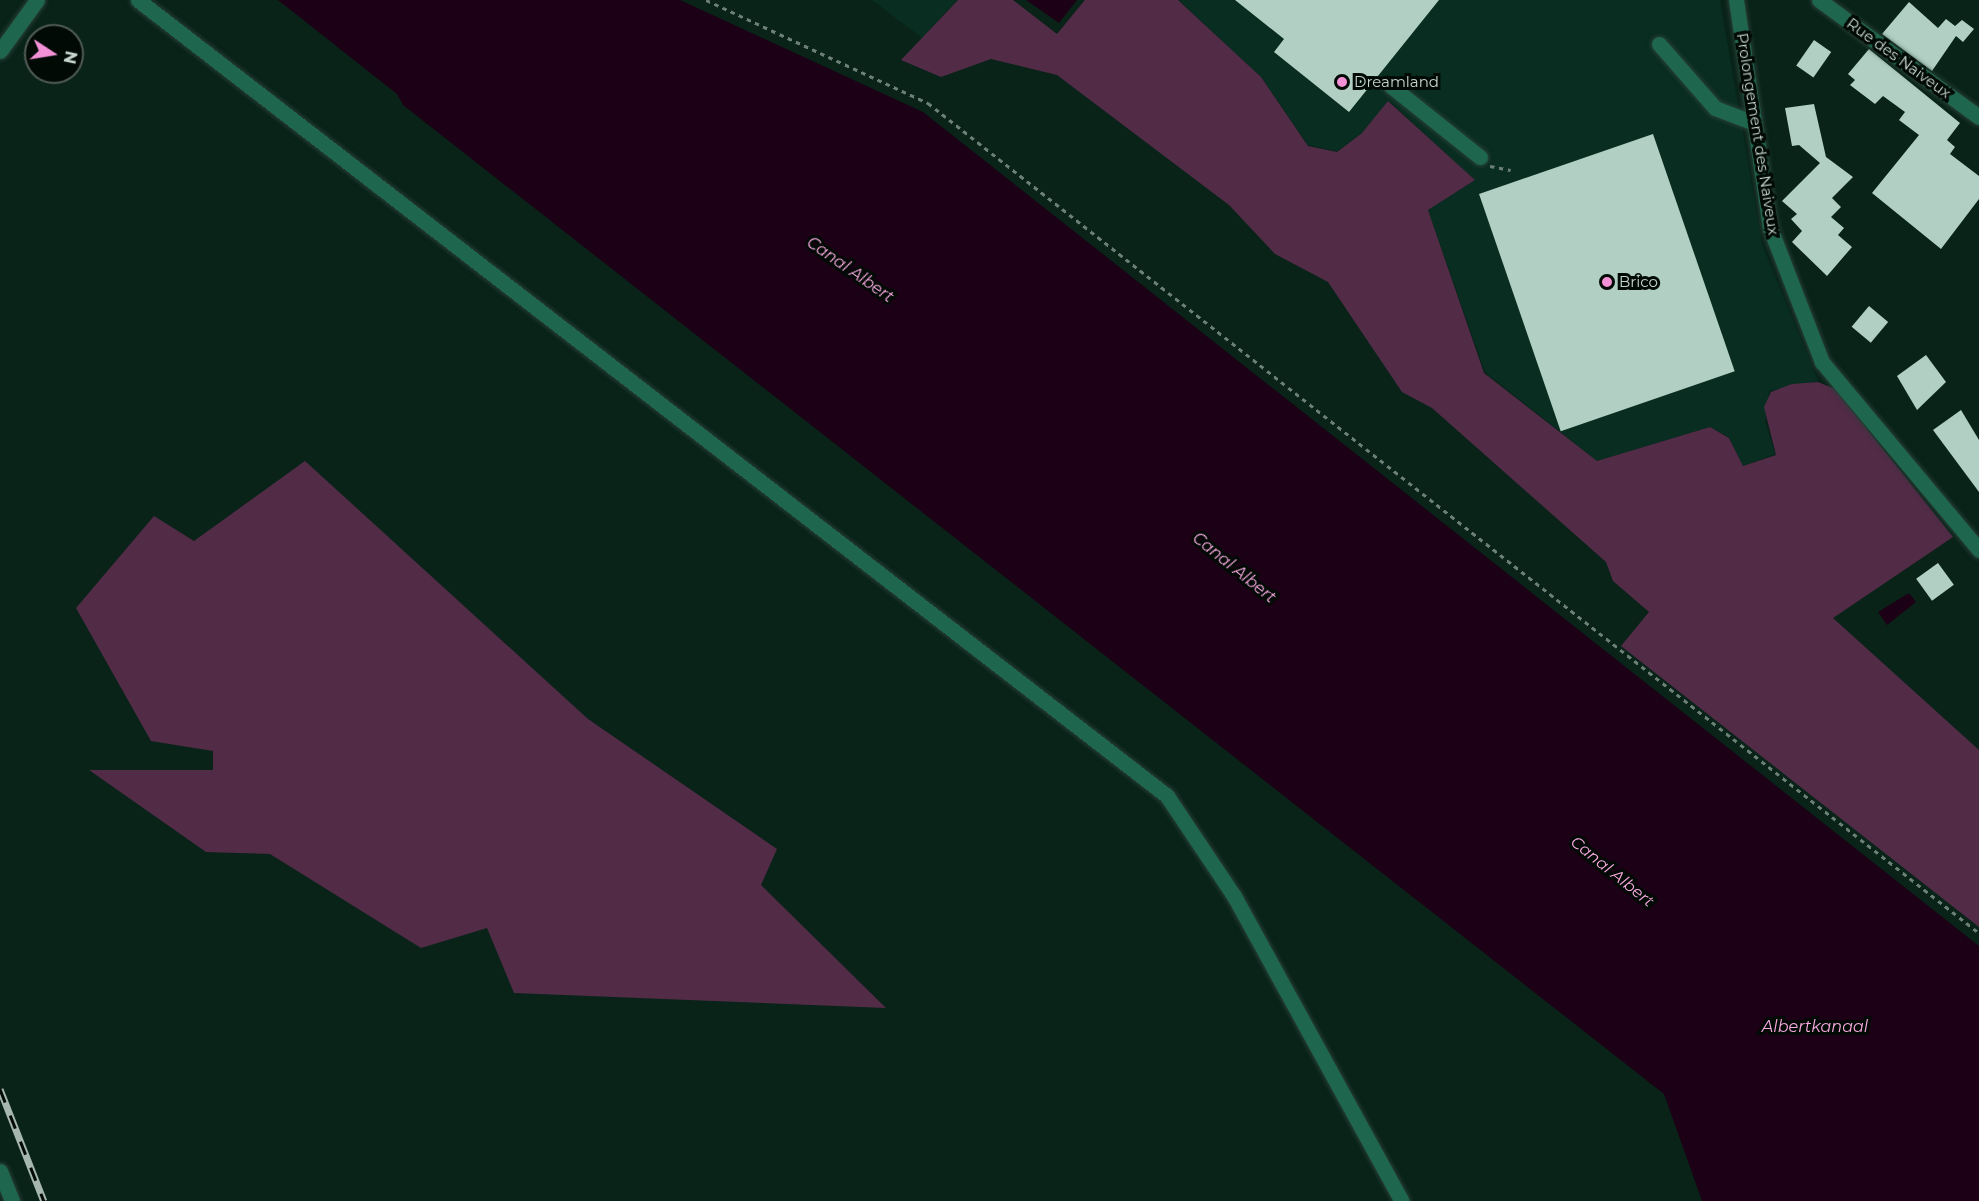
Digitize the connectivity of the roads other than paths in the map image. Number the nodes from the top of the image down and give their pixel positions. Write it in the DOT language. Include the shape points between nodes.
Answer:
graph roads {
  1 [pos="37,0"];
  2 [pos="138,0"];
  3 [pos="1736,0"];
  4 [pos="1819,0"];
  5 [pos="1659,44"];
  6 [pos="0,51"];
  7 [pos="1391,86"];
  8 [pos="1979,117"];
  9 [pos="1754,123"];
  10 [pos="1483,160"];
  11 [pos="1979,550"];
  12 [pos="0,1171"];
  13 [pos="12,1201"];
  14 [pos="1402,1201"];
  1 -- 6 [label="street"];
  2 -- 14 [label="street" via="1167,796 1234,896"];
  3 -- 9 [label="street, Prolongement des Naiveux"];
  4 -- 8 [label="street, Rue des Naiveux"];
  5 -- 9 [label="street" via="1714,108"];
  7 -- 10 [label="street"];
  9 -- 11 [label="street, Prolongement des Naiveux" via="1770,228 1822,362"];
  12 -- 13 [label="street"];
}
